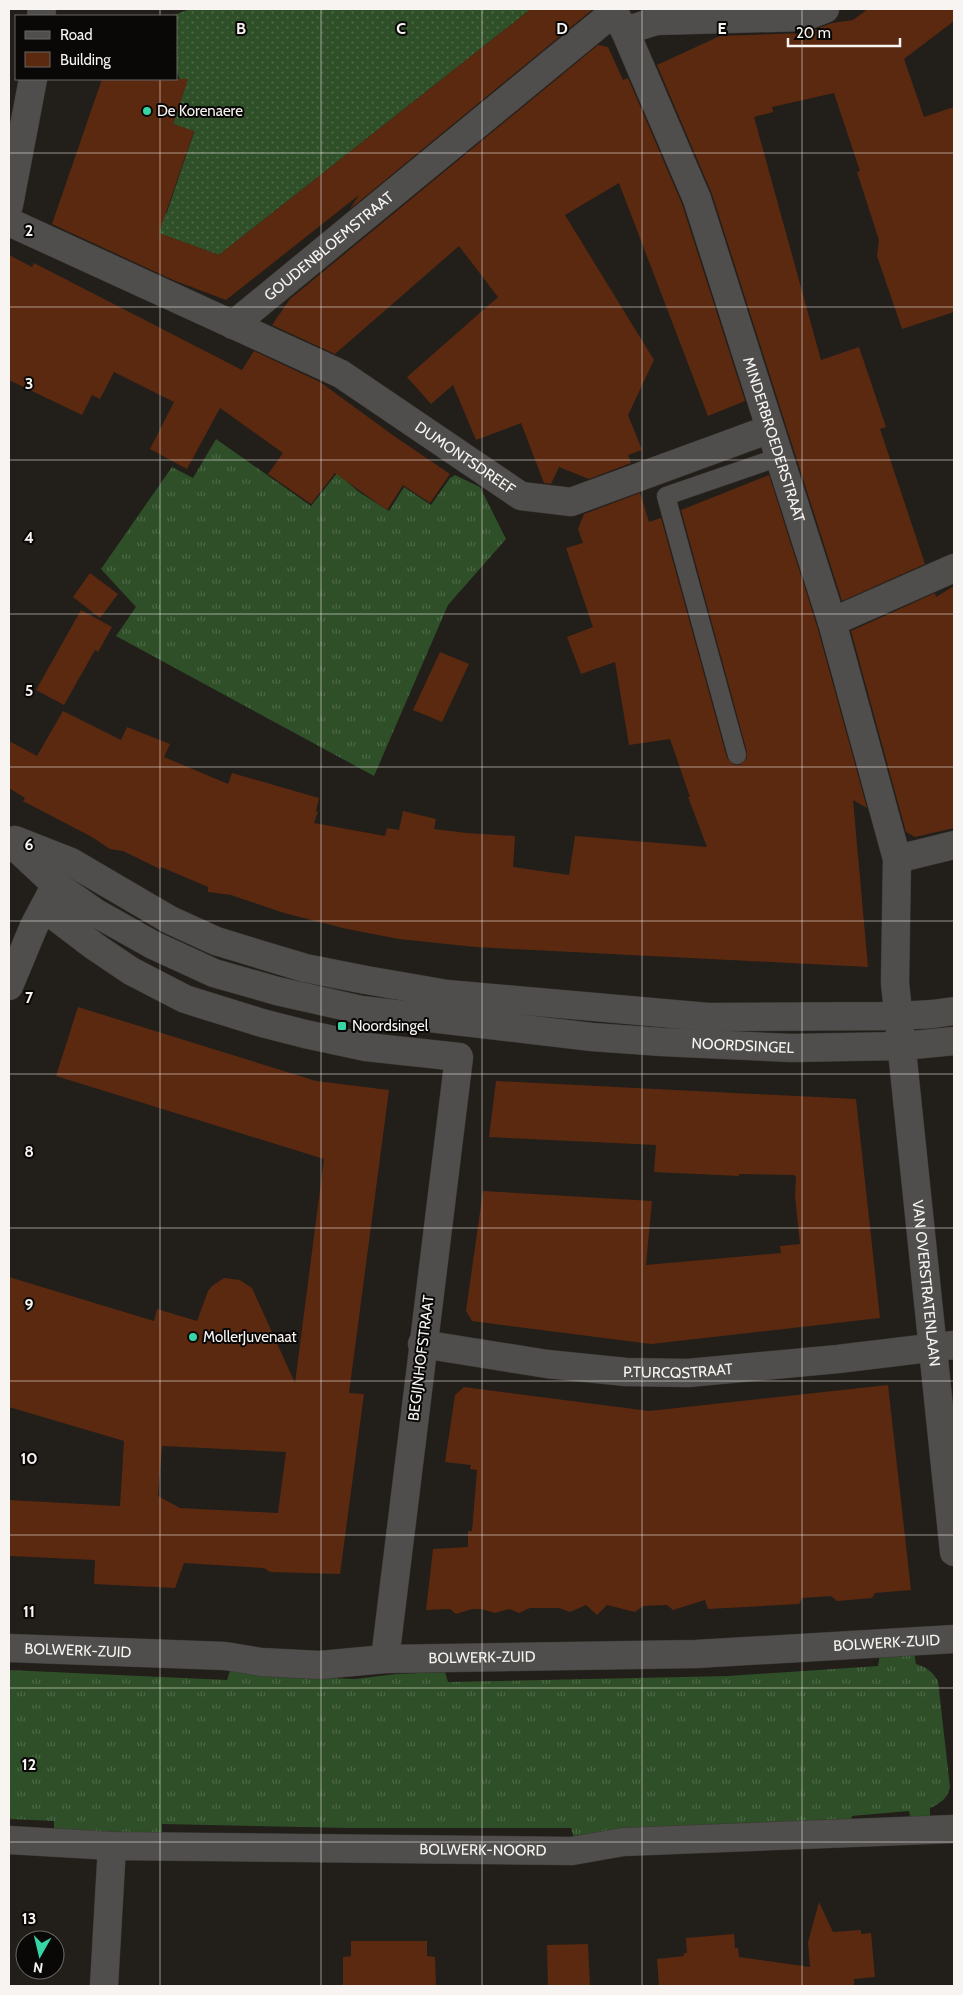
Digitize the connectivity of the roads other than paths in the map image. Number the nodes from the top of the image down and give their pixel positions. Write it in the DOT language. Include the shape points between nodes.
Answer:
graph roads {
  1 [pos="825,9"];
  2 [pos="617,17"];
  3 [pos="33,80"];
  4 [pos="9,205"];
  5 [pos="9,222"];
  6 [pos="233,324"];
  7 [pos="770,429"];
  8 [pos="779,457"];
  9 [pos="954,568"];
  10 [pos="832,622"];
  11 [pos="737,755"];
  12 [pos="9,837"];
  13 [pos="9,841"];
  14 [pos="954,845"];
  15 [pos="897,859"];
  16 [pos="71,862"];
  17 [pos="50,896"];
  18 [pos="9,986"];
  19 [pos="954,1011"];
  20 [pos="898,1016"];
  21 [pos="954,1041"];
  22 [pos="903,1046"];
  23 [pos="459,1056"];
  24 [pos="422,1344"];
  25 [pos="944,1346"];
  26 [pos="954,1552"];
  27 [pos="954,1639"];
  28 [pos="9,1648"];
  29 [pos="385,1660"];
  30 [pos="954,1828"];
  31 [pos="9,1840"];
  32 [pos="112,1846"];
  33 [pos="104,1986"];
  1 -- 2 [label="street" via="804,17 656,21"];
  2 -- 6 [label="street, GOUDENBLOEMSTRAAT"];
  2 -- 7 [label="street, MINDERBROEDERSTRAAT" via="697,199"];
  3 -- 4 [label="street"];
  5 -- 6 [label="street"];
  6 -- 7 [label="street, DUMONTSDREEF" via="341,374 521,496 571,502"];
  7 -- 8 [label="street, MINDERBROEDERSTRAAT"];
  8 -- 10 [label="street, MINDERBROEDERSTRAAT"];
  8 -- 11 [label="lane" via="666,496"];
  9 -- 10 [label="street"];
  10 -- 15 [label="street, MINDERBROEDERSTRAAT"];
  12 -- 16 [label="street, NOORDSINGEL"];
  13 -- 17 [label="street, NOORDSINGEL"];
  14 -- 15 [label="street"];
  15 -- 20 [label="street, MINDERBROEDERSTRAAT" via="895,983"];
  16 -- 17 [label="street"];
  16 -- 20 [label="street, NOORDSINGEL" via="170,920 216,940 305,968 366,980 447,994 708,1017"];
  17 -- 18 [label="street"];
  17 -- 22 [label="street, NOORDSINGEL" via="96,913 214,973 360,1010 592,1038 791,1048"];
  17 -- 23 [label="street, NOORDSINGEL" via="94,946 131,971 185,998 314,1036 366,1047"];
  19 -- 20 [label="street, NOORDSINGEL"];
  20 -- 22 [label="street, VAN OVERSTRATENLAAN"];
  21 -- 22 [label="street, NOORDSINGEL"];
  22 -- 25 [label="street, VAN OVERSTRATENLAAN"];
  23 -- 24 [label="street, BEGIJNHOFSTRAAT"];
  24 -- 25 [label="street, P.TURCQSTRAAT" via="547,1364 626,1372 688,1373"];
  24 -- 29 [label="street, BEGIJNHOFSTRAAT"];
  25 -- 26 [label="street, VAN OVERSTRATENLAAN"];
  27 -- 29 [label="street, BOLWERK-ZUID" via="696,1654"];
  28 -- 29 [label="street, BOLWERK-ZUID" via="225,1656 261,1662 320,1665"];
  30 -- 32 [label="street, BOLWERK-NOORD" via="622,1842 572,1851"];
  31 -- 32 [label="street, BOLWERK-NOORD"];
  32 -- 33 [label="street"];
}
